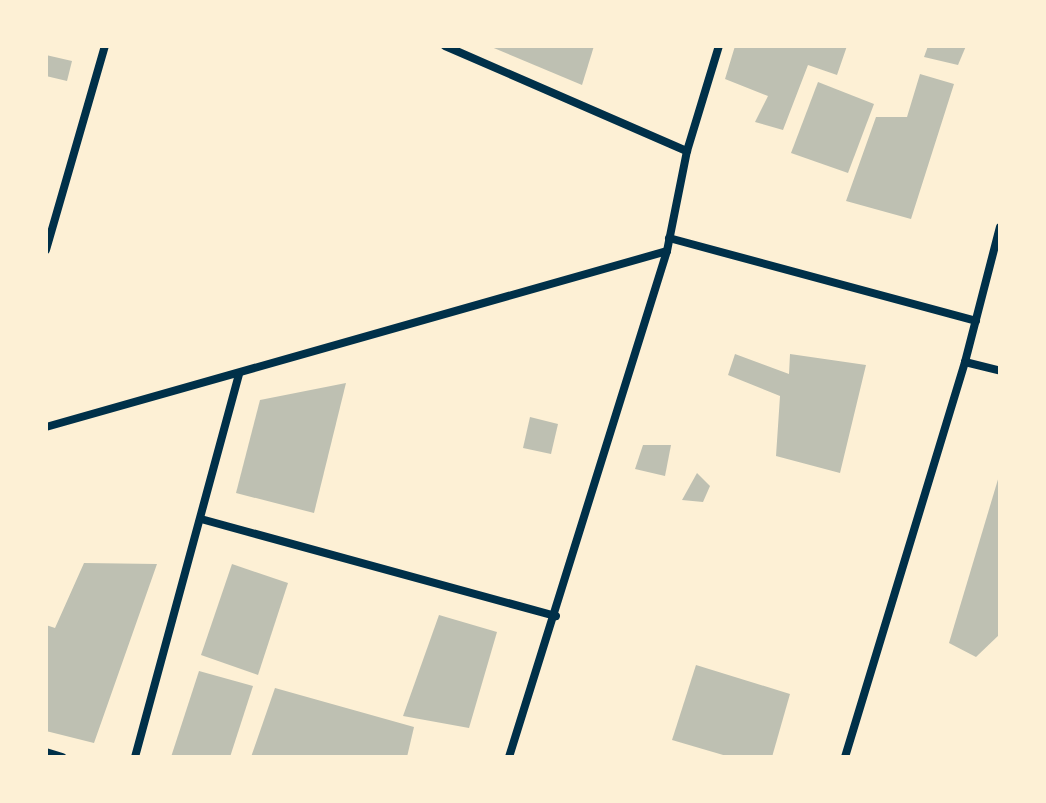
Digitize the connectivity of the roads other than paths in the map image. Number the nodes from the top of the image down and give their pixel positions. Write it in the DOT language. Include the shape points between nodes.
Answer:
graph roads {
  1 [pos="105,46"];
  2 [pos="445,46"];
  3 [pos="719,46"];
  4 [pos="687,151"];
  5 [pos="1000,227"];
  6 [pos="669,238"];
  7 [pos="46,250"];
  8 [pos="667,251"];
  9 [pos="976,321"];
  10 [pos="965,362"];
  11 [pos="1000,371"];
  12 [pos="239,375"];
  13 [pos="46,427"];
  14 [pos="201,519"];
  15 [pos="556,616"];
  16 [pos="46,752"];
  17 [pos="62,757"];
  18 [pos="135,757"];
  19 [pos="509,757"];
  20 [pos="845,757"];
  1 -- 7 [label="street"];
  2 -- 4 [label="street"];
  3 -- 4 [label="street"];
  4 -- 6 [label="street"];
  5 -- 9 [label="street"];
  6 -- 8 [label="street"];
  6 -- 9 [label="street"];
  8 -- 12 [label="street"];
  8 -- 15 [label="street"];
  9 -- 10 [label="street"];
  10 -- 11 [label="street"];
  10 -- 20 [label="street"];
  12 -- 13 [label="street"];
  12 -- 14 [label="street"];
  14 -- 15 [label="street"];
  14 -- 18 [label="street"];
  15 -- 19 [label="street"];
  16 -- 17 [label="street"];
}
